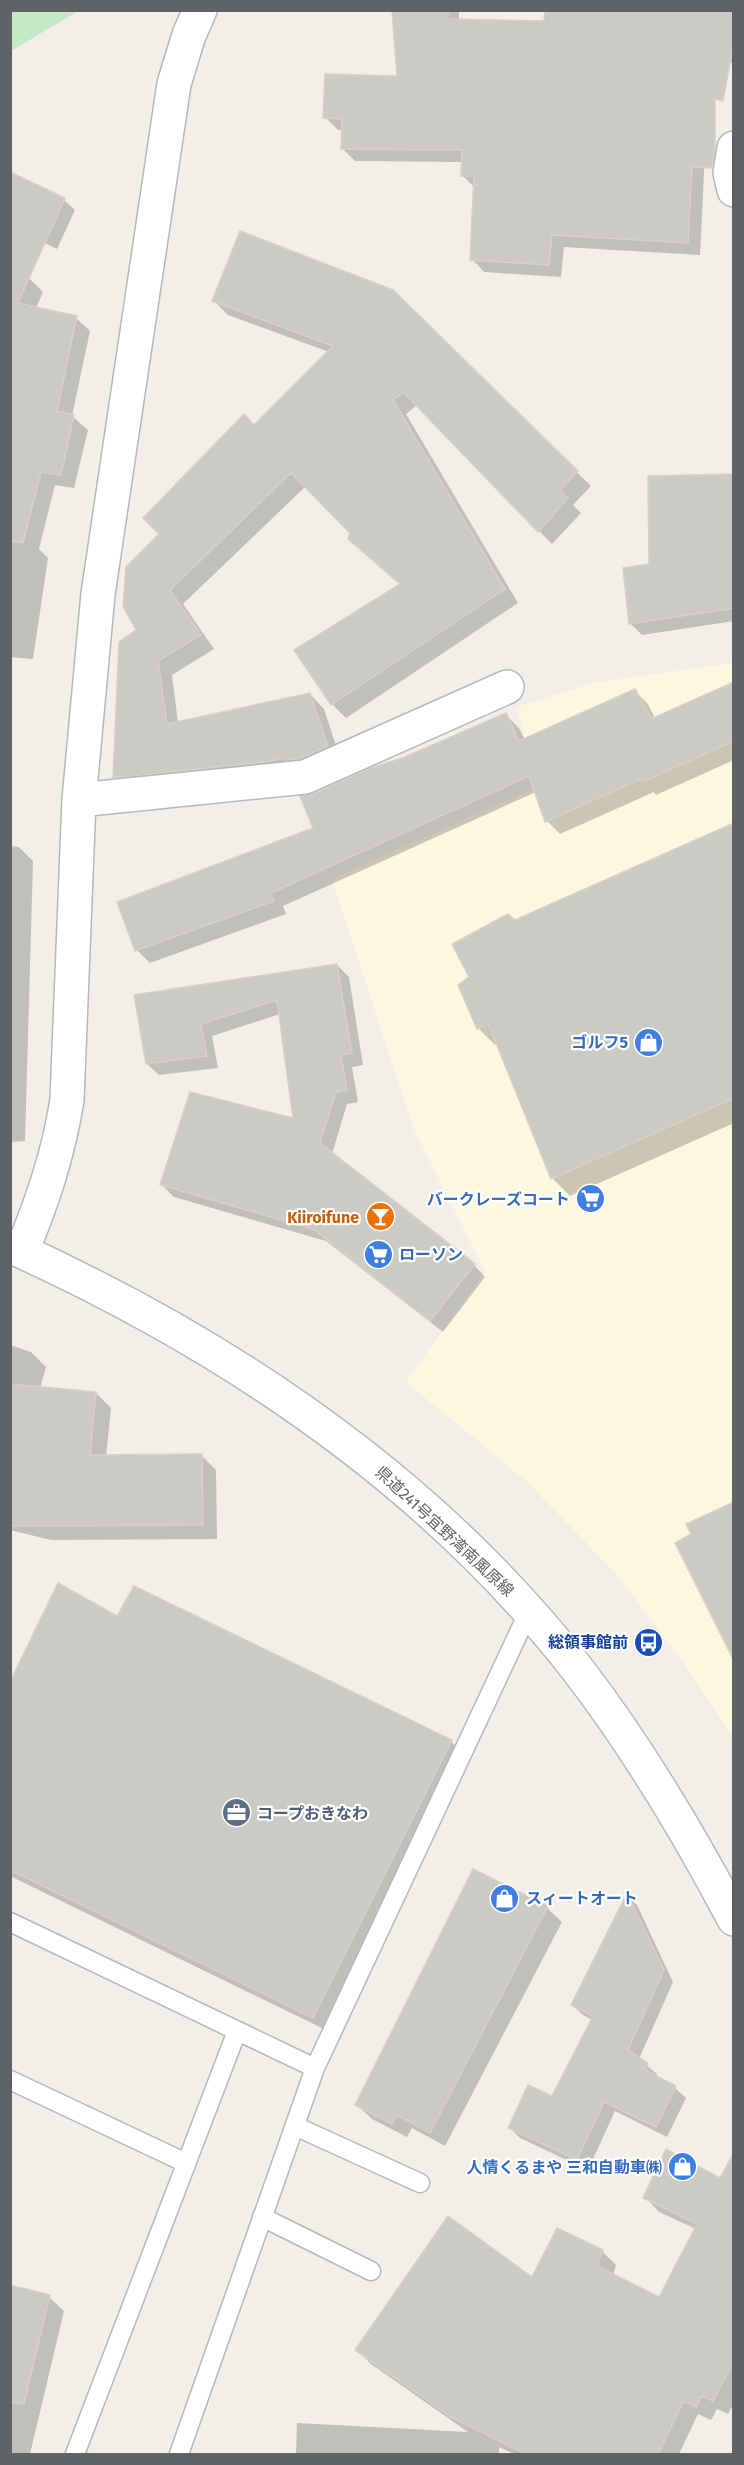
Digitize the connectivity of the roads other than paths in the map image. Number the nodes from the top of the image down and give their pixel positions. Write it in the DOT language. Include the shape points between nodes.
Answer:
graph roads {
  1 [pos="201,10"];
  2 [pos="734,148"];
  3 [pos="734,190"];
  4 [pos="507,687"];
  5 [pos="79,800"];
  6 [pos="16,1248"];
  7 [pos="529,1611"];
  8 [pos="734,1919"];
  9 [pos="10,1922"];
  10 [pos="237,2031"];
  11 [pos="315,2068"];
  12 [pos="10,2080"];
  13 [pos="295,2126"];
  14 [pos="186,2163"];
  15 [pos="420,2183"];
  16 [pos="262,2217"];
  17 [pos="371,2271"];
  18 [pos="75,2454"];
  19 [pos="179,2454"];
  1 -- 5 [label="street" via="174,84 98,594"];
  2 -- 3 [label="street" via="730,173"];
  4 -- 5 [label="street" via="305,777"];
  5 -- 6 [label="street" via="67,1100 48,1186"];
  6 -- 7 [label="street, 県道241号宜野湾南風原線" via="105,1291 218,1355 311,1417 423,1506"];
  7 -- 8 [label="street, 県道241号宜野湾南風原線" via="577,1669 657,1782"];
  7 -- 11 [label="lane"];
  9 -- 10 [label="lane"];
  10 -- 11 [label="lane"];
  10 -- 14 [label="lane"];
  11 -- 13 [label="lane"];
  12 -- 14 [label="lane"];
  13 -- 15 [label="lane"];
  13 -- 16 [label="lane"];
  14 -- 18 [label="lane"];
  16 -- 17 [label="lane"];
  16 -- 19 [label="lane"];
}
